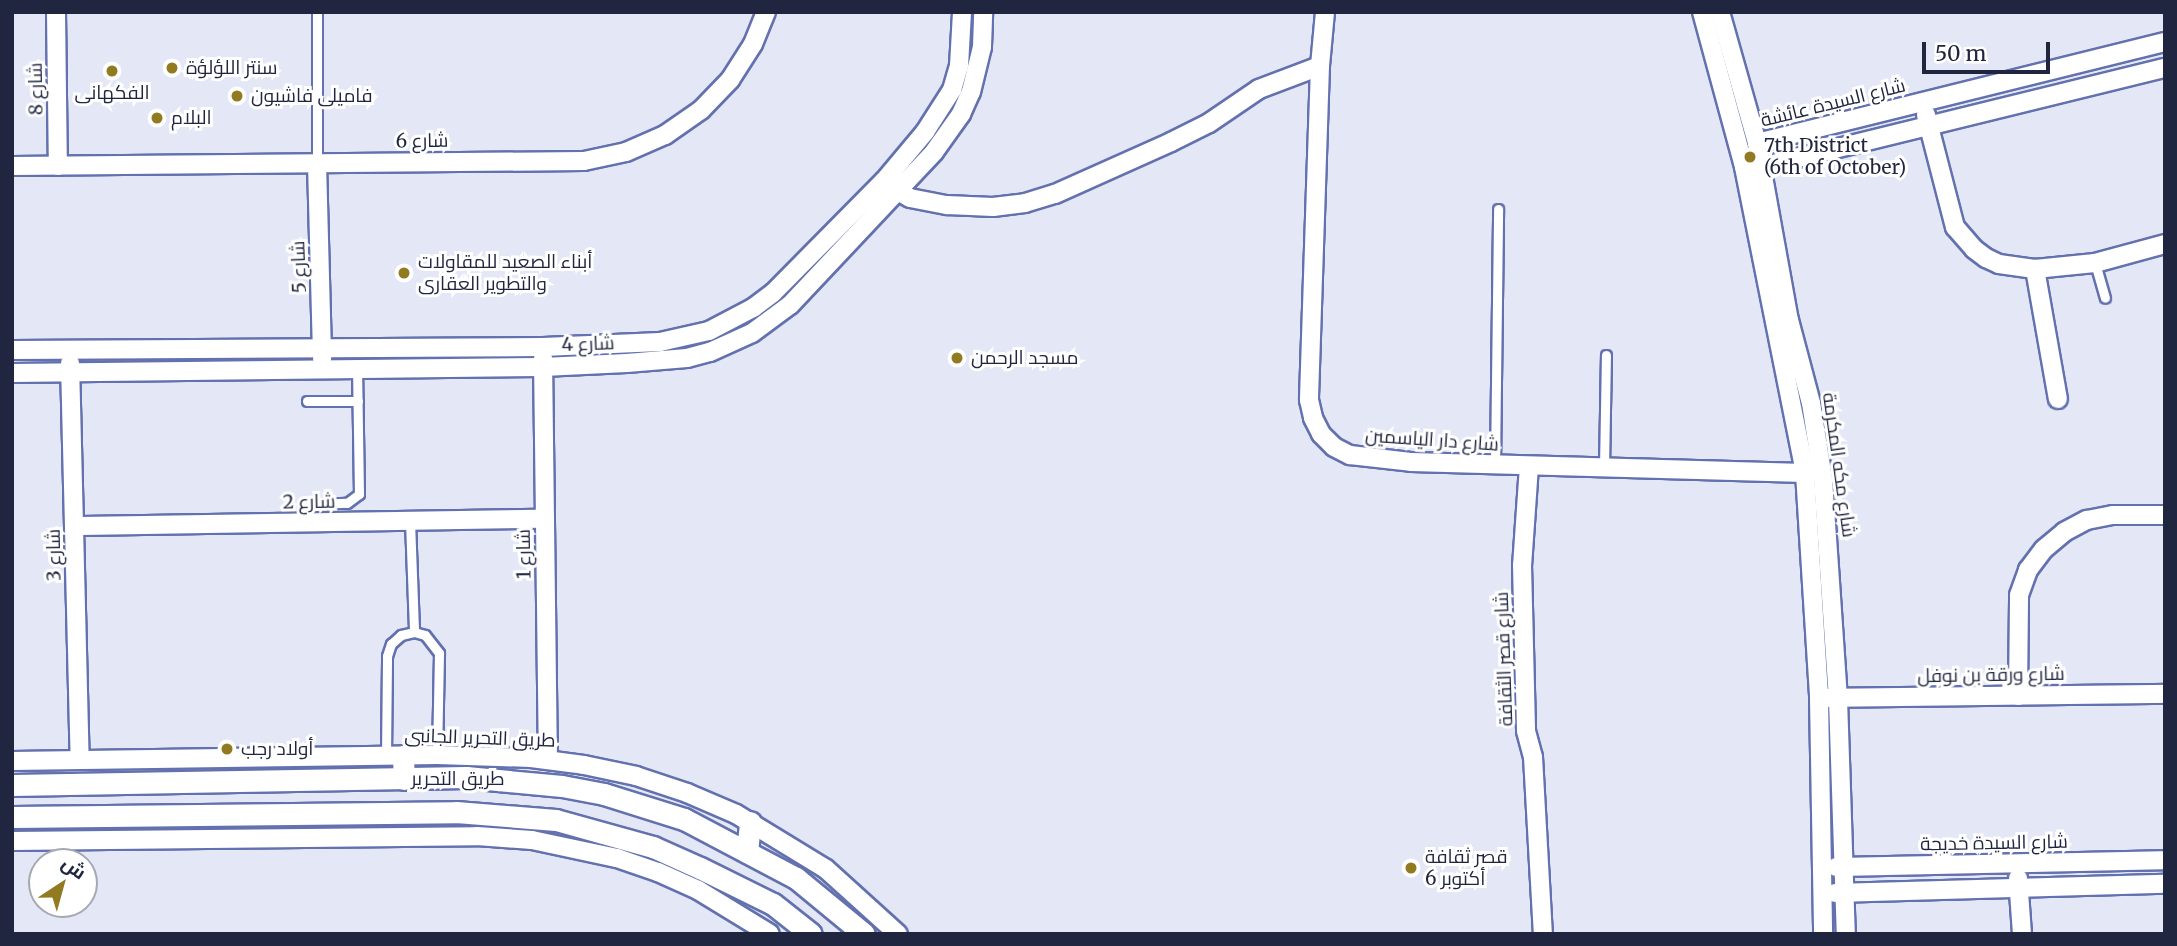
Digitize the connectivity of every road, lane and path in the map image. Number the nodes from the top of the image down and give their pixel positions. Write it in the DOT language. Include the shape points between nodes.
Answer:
graph roads {
  1 [pos="56,12"];
  2 [pos="317,12"];
  3 [pos="766,12"];
  4 [pos="962,12"];
  5 [pos="983,12"];
  6 [pos="1325,12"];
  7 [pos="1702,12"];
  8 [pos="1720,12"];
  9 [pos="2165,42"];
  10 [pos="1320,66"];
  11 [pos="2165,68"];
  12 [pos="1923,102"];
  13 [pos="1928,124"];
  14 [pos="1756,143"];
  15 [pos="317,163"];
  16 [pos="12,166"];
  17 [pos="58,166"];
  18 [pos="1761,167"];
  19 [pos="884,181"];
  20 [pos="898,192"];
  21 [pos="1498,209"];
  22 [pos="2165,244"];
  23 [pos="2095,263"];
  24 [pos="2035,269"];
  25 [pos="2105,298"];
  26 [pos="543,347"];
  27 [pos="322,348"];
  28 [pos="70,349"];
  29 [pos="12,350"];
  30 [pos="1606,355"];
  31 [pos="543,367"];
  32 [pos="323,369"];
  33 [pos="357,369"];
  34 [pos="71,372"];
  35 [pos="12,373"];
  36 [pos="2058,399"];
  37 [pos="307,401"];
  38 [pos="358,401"];
  39 [pos="1495,465"];
  40 [pos="1530,466"];
  41 [pos="1604,468"];
  42 [pos="1805,473"];
  43 [pos="312,504"];
  44 [pos="2165,515"];
  45 [pos="545,519"];
  46 [pos="411,521"];
  47 [pos="74,526"];
  48 [pos="414,632"];
  49 [pos="2165,694"];
  50 [pos="2018,696"];
  51 [pos="1819,698"];
  52 [pos="1838,699"];
  53 [pos="437,755"];
  54 [pos="395,756"];
  55 [pos="80,760"];
  56 [pos="548,760"];
  57 [pos="12,761"];
  58 [pos="404,779"];
  59 [pos="12,785"];
  60 [pos="12,817"];
  61 [pos="750,822"];
  62 [pos="12,841"];
  63 [pos="747,852"];
  64 [pos="2165,860"];
  65 [pos="2017,864"];
  66 [pos="1824,867"];
  67 [pos="1845,867"];
  68 [pos="2165,884"];
  69 [pos="2019,888"];
  70 [pos="1846,893"];
  71 [pos="1824,894"];
  72 [pos="770,934"];
  73 [pos="811,934"];
  74 [pos="864,934"];
  75 [pos="898,934"];
  76 [pos="1543,934"];
  77 [pos="1823,934"];
  78 [pos="1846,934"];
  79 [pos="2022,934"];
  1 -- 17 [label="street, شارع 8"];
  2 -- 15 [label="lane"];
  3 -- 15 [label="street, شارع 6" via="730,80 701,110 665,135 626,152 584,161"];
  4 -- 19 [label="street, شارع 4" via="963,41 952,90 940,112"];
  5 -- 20 [label="street, شارع 4" via="978,70 961,114"];
  6 -- 10 [label="street, شارع دار الياسمين"];
  7 -- 42 [label="street, شارع مكه المكرمة" via="1744,167"];
  8 -- 14 [label="street, شارع مكه المكرمة"];
  9 -- 12 [label="street, شارع السيدة عائشة"];
  10 -- 20 [label="street" via="1259,89 1209,123 1055,194 993,207 927,202"];
  10 -- 39 [label="street, شارع دار الياسمين" via="1309,400 1313,418 1321,434 1350,455 1410,463"];
  11 -- 13 [label="street"];
  12 -- 13 [label="street"];
  12 -- 14 [label="street, شارع السيدة عائشة"];
  13 -- 18 [label="street"];
  13 -- 24 [label="street" via="1955,227 1974,249 1999,264"];
  14 -- 18 [label="street, شارع مكه المكرمة"];
  15 -- 17 [label="street, شارع 6"];
  15 -- 27 [label="street, شارع 5"];
  16 -- 17 [label="street, شارع 6"];
  18 -- 52 [label="street, شارع مكه المكرمة" via="1823,479"];
  19 -- 20 [label="street"];
  19 -- 26 [label="street, شارع 4" via="773,293 732,321 660,342"];
  20 -- 31 [label="street, شارع 4" via="790,305 732,343 688,358"];
  21 -- 39 [label="lane"];
  22 -- 23 [label="street"];
  23 -- 24 [label="street"];
  23 -- 25 [label="lane"];
  24 -- 36 [label="street"];
  26 -- 27 [label="street, شارع 4"];
  26 -- 31 [label="street, شارع 1"];
  27 -- 28 [label="street, شارع 4"];
  27 -- 32 [label="street, شارع 5"];
  28 -- 29 [label="street, شارع 4"];
  28 -- 34 [label="street, شارع 3"];
  30 -- 41 [label="lane"];
  31 -- 33 [label="street, شارع 4"];
  31 -- 45 [label="street, شارع 1"];
  32 -- 33 [label="street, شارع 4"];
  32 -- 34 [label="street, شارع 4"];
  33 -- 38 [label="lane"];
  34 -- 35 [label="street, شارع 4"];
  34 -- 47 [label="street, شارع 3"];
  37 -- 38 [label="lane"];
  38 -- 43 [label="lane" via="359,494 347,503"];
  39 -- 40 [label="street, شارع دار الياسمين"];
  40 -- 41 [label="street, شارع دار الياسمين"];
  40 -- 76 [label="street, شارع قصر الثقافة" via="1522,565 1526,731 1533,757"];
  41 -- 42 [label="street, شارع دار الياسمين"];
  42 -- 51 [label="street, شارع مكه المكرمة"];
  44 -- 50 [label="street" via="2087,520 2044,549 2028,570 2019,594"];
  45 -- 46 [label="street, شارع 2"];
  45 -- 56 [label="street, شارع 1"];
  46 -- 47 [label="street, شارع 2"];
  46 -- 48 [label="lane"];
  47 -- 55 [label="street, شارع 3"];
  48 -- 53 [label="lane" via="425,635 439,653"];
  48 -- 54 [label="lane" via="401,635 387,656"];
  49 -- 50 [label="street, شارع ورقة بن نوفل"];
  50 -- 52 [label="street, شارع ورقة بن نوفل"];
  51 -- 52 [label="street, شارع ورقة بن نوفل"];
  51 -- 66 [label="street, شارع مكه المكرمة"];
  52 -- 67 [label="street, شارع مكه المكرمة"];
  53 -- 54 [label="street, طريق التحرير الجانبى"];
  53 -- 56 [label="street, طريق التحرير الجانبى"];
  54 -- 55 [label="street, طريق التحرير الجانبى"];
  54 -- 58 [label="street"];
  55 -- 57 [label="street, طريق التحرير الجانبى"];
  56 -- 61 [label="street, طريق التحرير الجانبى" via="636,776"];
  58 -- 59 [label="street, طريق التحرير"];
  58 -- 63 [label="street, طريق التحرير" via="520,780 604,794 684,819"];
  60 -- 73 [label="street, طريق التحرير" via="456,812 556,820 607,832 688,863 773,904"];
  61 -- 63 [label="street"];
  61 -- 75 [label="street, طريق التحرير الجانبى" via="826,870"];
  62 -- 72 [label="street" via="463,836 533,840 607,855 658,872 698,890"];
  63 -- 74 [label="street, طريق التحرير" via="796,878"];
  64 -- 65 [label="street, شارع السيدة خديجة"];
  65 -- 67 [label="street, شارع السيدة خديجة"];
  65 -- 69 [label="street"];
  66 -- 67 [label="street, شارع السيدة خديجة"];
  66 -- 71 [label="street, شارع مكه المكرمة"];
  67 -- 70 [label="street, شارع مكه المكرمة"];
  68 -- 69 [label="street"];
  69 -- 70 [label="street"];
  69 -- 79 [label="street"];
  70 -- 71 [label="street"];
  70 -- 78 [label="street, شارع مكه المكرمة"];
  71 -- 77 [label="street, شارع مكه المكرمة"];
}
